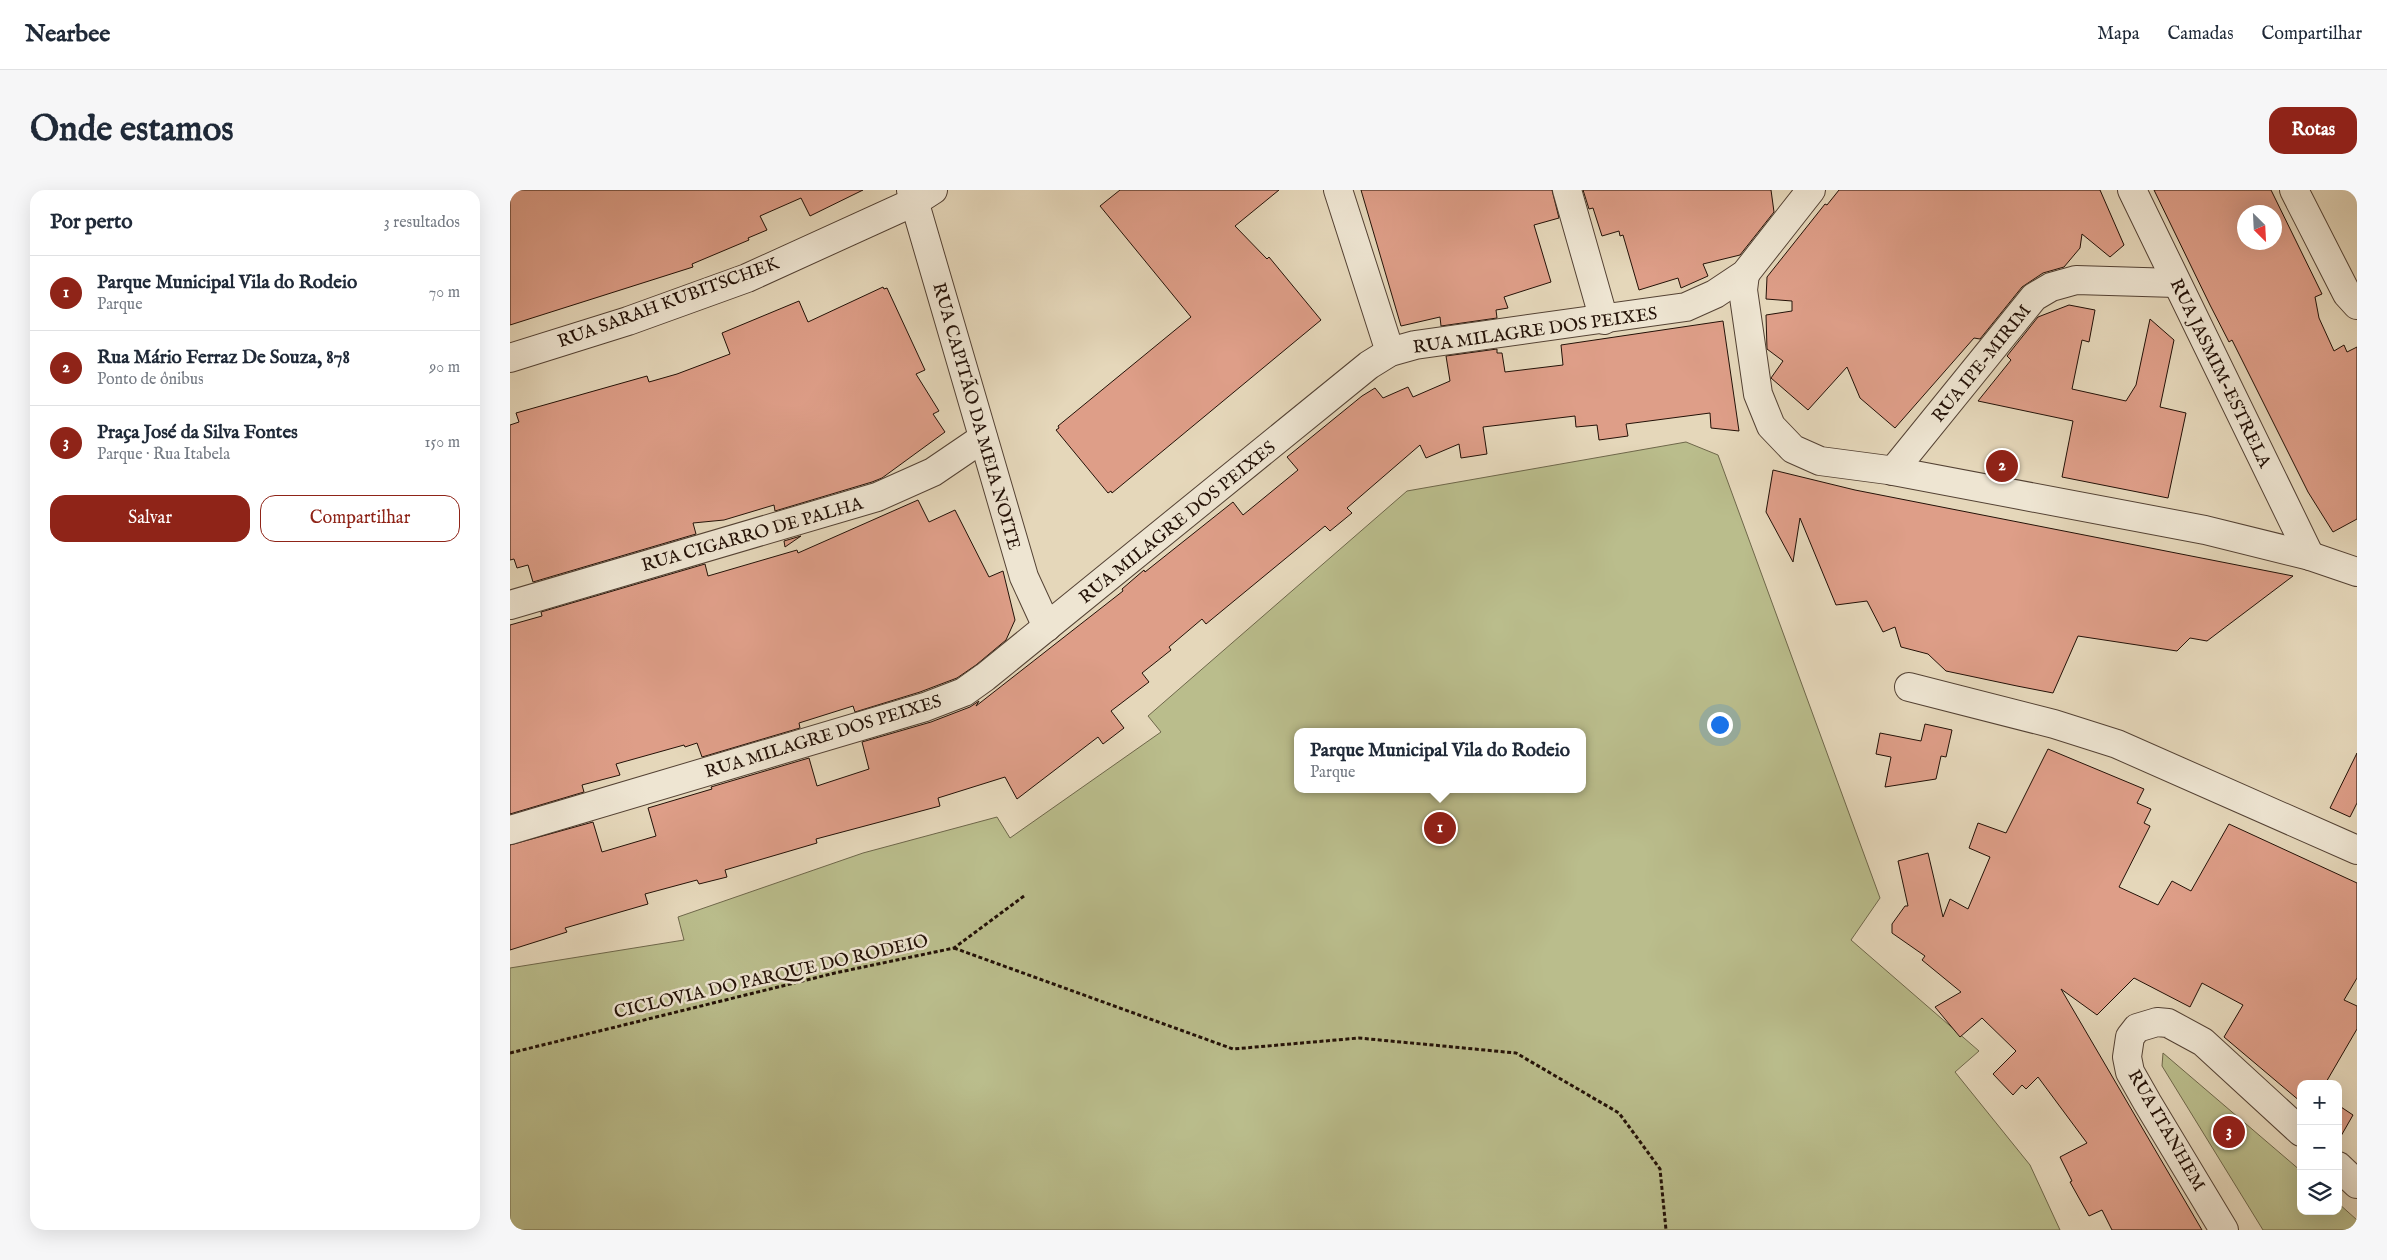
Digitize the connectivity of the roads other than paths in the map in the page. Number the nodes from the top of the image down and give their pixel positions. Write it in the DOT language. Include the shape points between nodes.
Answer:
graph roads {
  1 [pos="1338,190"];
  2 [pos="1567,190"];
  3 [pos="2132,190"];
  4 [pos="2294,190"];
  5 [pos="920,194"];
  6 [pos="1802,195"];
  7 [pos="1745,274"];
  8 [pos="2176,283"];
  9 [pos="2357,305"];
  10 [pos="1604,320"];
  11 [pos="1390,352"];
  12 [pos="510,358"];
  13 [pos="982,438"];
  14 [pos="1893,471"];
  15 [pos="2310,556"];
  16 [pos="2357,572"];
  17 [pos="510,605"];
  18 [pos="1047,628"];
  19 [pos="1909,687"];
  20 [pos="510,830"];
  21 [pos="2357,850"];
  22 [pos="2297,1128"];
  23 [pos="2342,1170"];
  24 [pos="2357,1184"];
  25 [pos="2224,1230"];
  1 -- 11 [label="street"];
  2 -- 10 [label="street"];
  3 -- 8 [label="street, RUA JASMIM-ESTRELA"];
  4 -- 9 [label="street" via="2347,294"];
  5 -- 12 [label="street, RUA SARAH KUBITSCHEK" via="747,278 628,321"];
  5 -- 13 [label="street, RUA CAPITÃO DA MEIA NOITE"];
  6 -- 7 [label="street, RUA MILAGRE DOS PEIXES"];
  7 -- 10 [label="street, RUA MILAGRE DOS PEIXES" via="1715,294 1686,307"];
  7 -- 14 [label="street" via="1743,290 1754,377 1760,402 1771,426 1793,449 1820,460"];
  8 -- 14 [label="street, RUA IPE-MIRIM" via="2076,280 2051,287 2034,297"];
  8 -- 15 [label="street, RUA JASMIM-ESTRELA"];
  10 -- 11 [label="street, RUA MILAGRE DOS PEIXES" via="1415,345"];
  11 -- 18 [label="street, RUA MILAGRE DOS PEIXES" via="1369,365"];
  13 -- 17 [label="street, RUA CIGARRO DE PALHA" via="933,472 876,497"];
  13 -- 18 [label="street, RUA CAPITÃO DA MEIA NOITE" via="1024,578"];
  14 -- 15 [label="street" via="2205,530"];
  15 -- 16 [label="street"];
  18 -- 20 [label="street, RUA MILAGRE DOS PEIXES" via="986,677 947,699"];
  19 -- 21 [label="street" via="2054,724 2117,744"];
  22 -- 25 [label="street, RUA ITANHEM" via="2203,1042 2168,1023 2157,1022 2137,1028 2130,1037 2130,1072"];
  23 -- 24 [label="street"];
}
